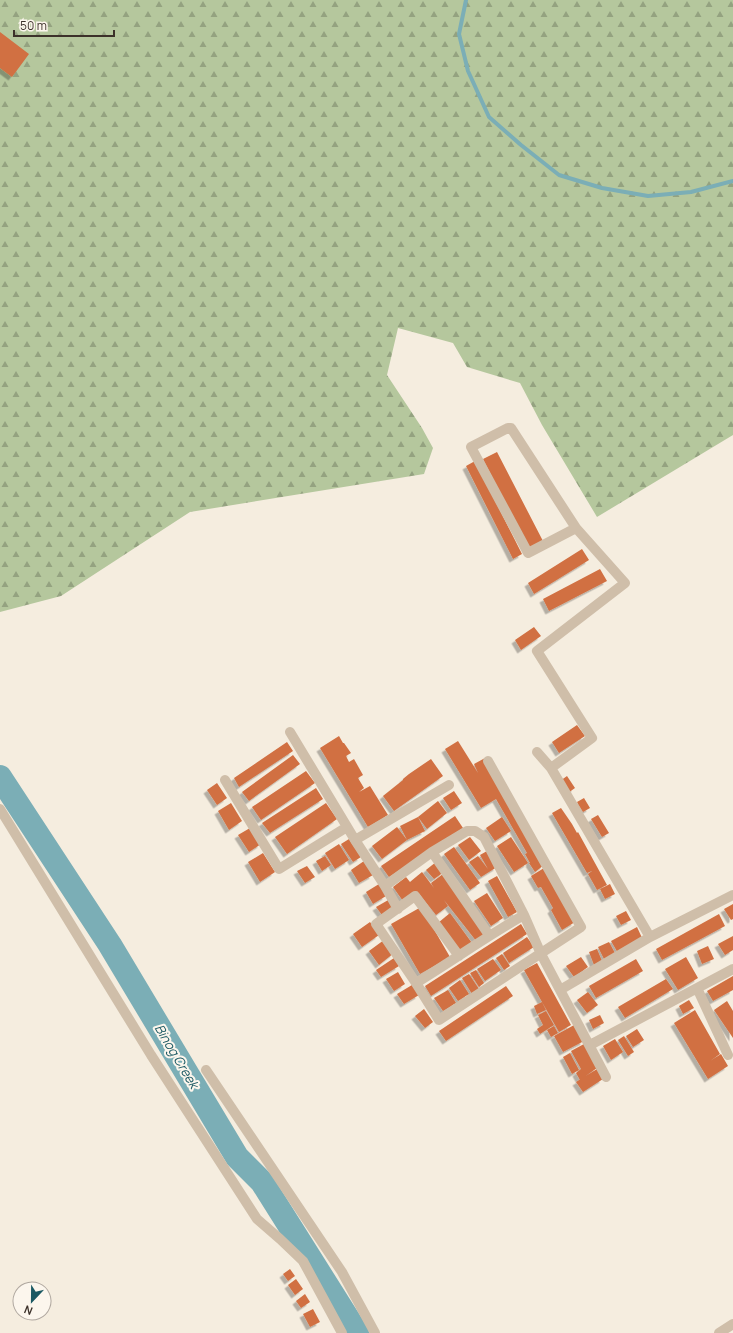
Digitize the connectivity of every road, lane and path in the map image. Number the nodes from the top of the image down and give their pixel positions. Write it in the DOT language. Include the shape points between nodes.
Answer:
graph roads {
  1 [pos="576,528"];
  2 [pos="290,732"];
  3 [pos="537,752"];
  4 [pos="488,761"];
  5 [pos="551,768"];
  6 [pos="225,780"];
  7 [pos="449,785"];
  8 [pos="0,809"];
  9 [pos="347,827"];
  10 [pos="355,840"];
  11 [pos="432,852"];
  12 [pos="385,886"];
  13 [pos="733,895"];
  14 [pos="398,909"];
  15 [pos="524,915"];
  16 [pos="489,935"];
  17 [pos="650,937"];
  18 [pos="541,954"];
  19 [pos="459,956"];
  20 [pos="733,969"];
  21 [pos="416,983"];
  22 [pos="697,988"];
  23 [pos="560,990"];
  24 [pos="590,1045"];
  25 [pos="728,1055"];
  26 [pos="206,1070"];
  27 [pos="606,1077"];
  28 [pos="733,1324"];
  29 [pos="342,1333"];
  30 [pos="375,1333"];
  31 [pos="720,1333"];
  1 -- 1 [label="street" via="528,553 471,447 511,428"];
  1 -- 5 [label="street" via="625,583 537,651 592,738"];
  2 -- 9 [label="street"];
  3 -- 5 [label="street"];
  4 -- 18 [label="street" via="581,927"];
  5 -- 17 [label="street"];
  6 -- 9 [label="street" via="279,869"];
  7 -- 10 [label="street"];
  8 -- 29 [label="street" via="151,1054 257,1219 303,1261"];
  9 -- 10 [label="street"];
  10 -- 12 [label="street"];
  11 -- 12 [label="street"];
  11 -- 15 [label="street" via="466,831 475,831 484,837"];
  11 -- 16 [label="street"];
  12 -- 14 [label="street"];
  13 -- 17 [label="street"];
  14 -- 19 [label="street" via="415,896"];
  14 -- 21 [label="street" via="376,924"];
  15 -- 16 [label="street"];
  15 -- 18 [label="street"];
  16 -- 19 [label="street"];
  17 -- 23 [label="street"];
  18 -- 21 [label="street" via="439,1020"];
  18 -- 23 [label="street"];
  19 -- 21 [label="street"];
  20 -- 22 [label="street"];
  22 -- 24 [label="street"];
  22 -- 25 [label="street"];
  23 -- 24 [label="street"];
  24 -- 27 [label="street"];
  26 -- 30 [label="street" via="342,1272"];
  28 -- 31 [label="street"];
}
